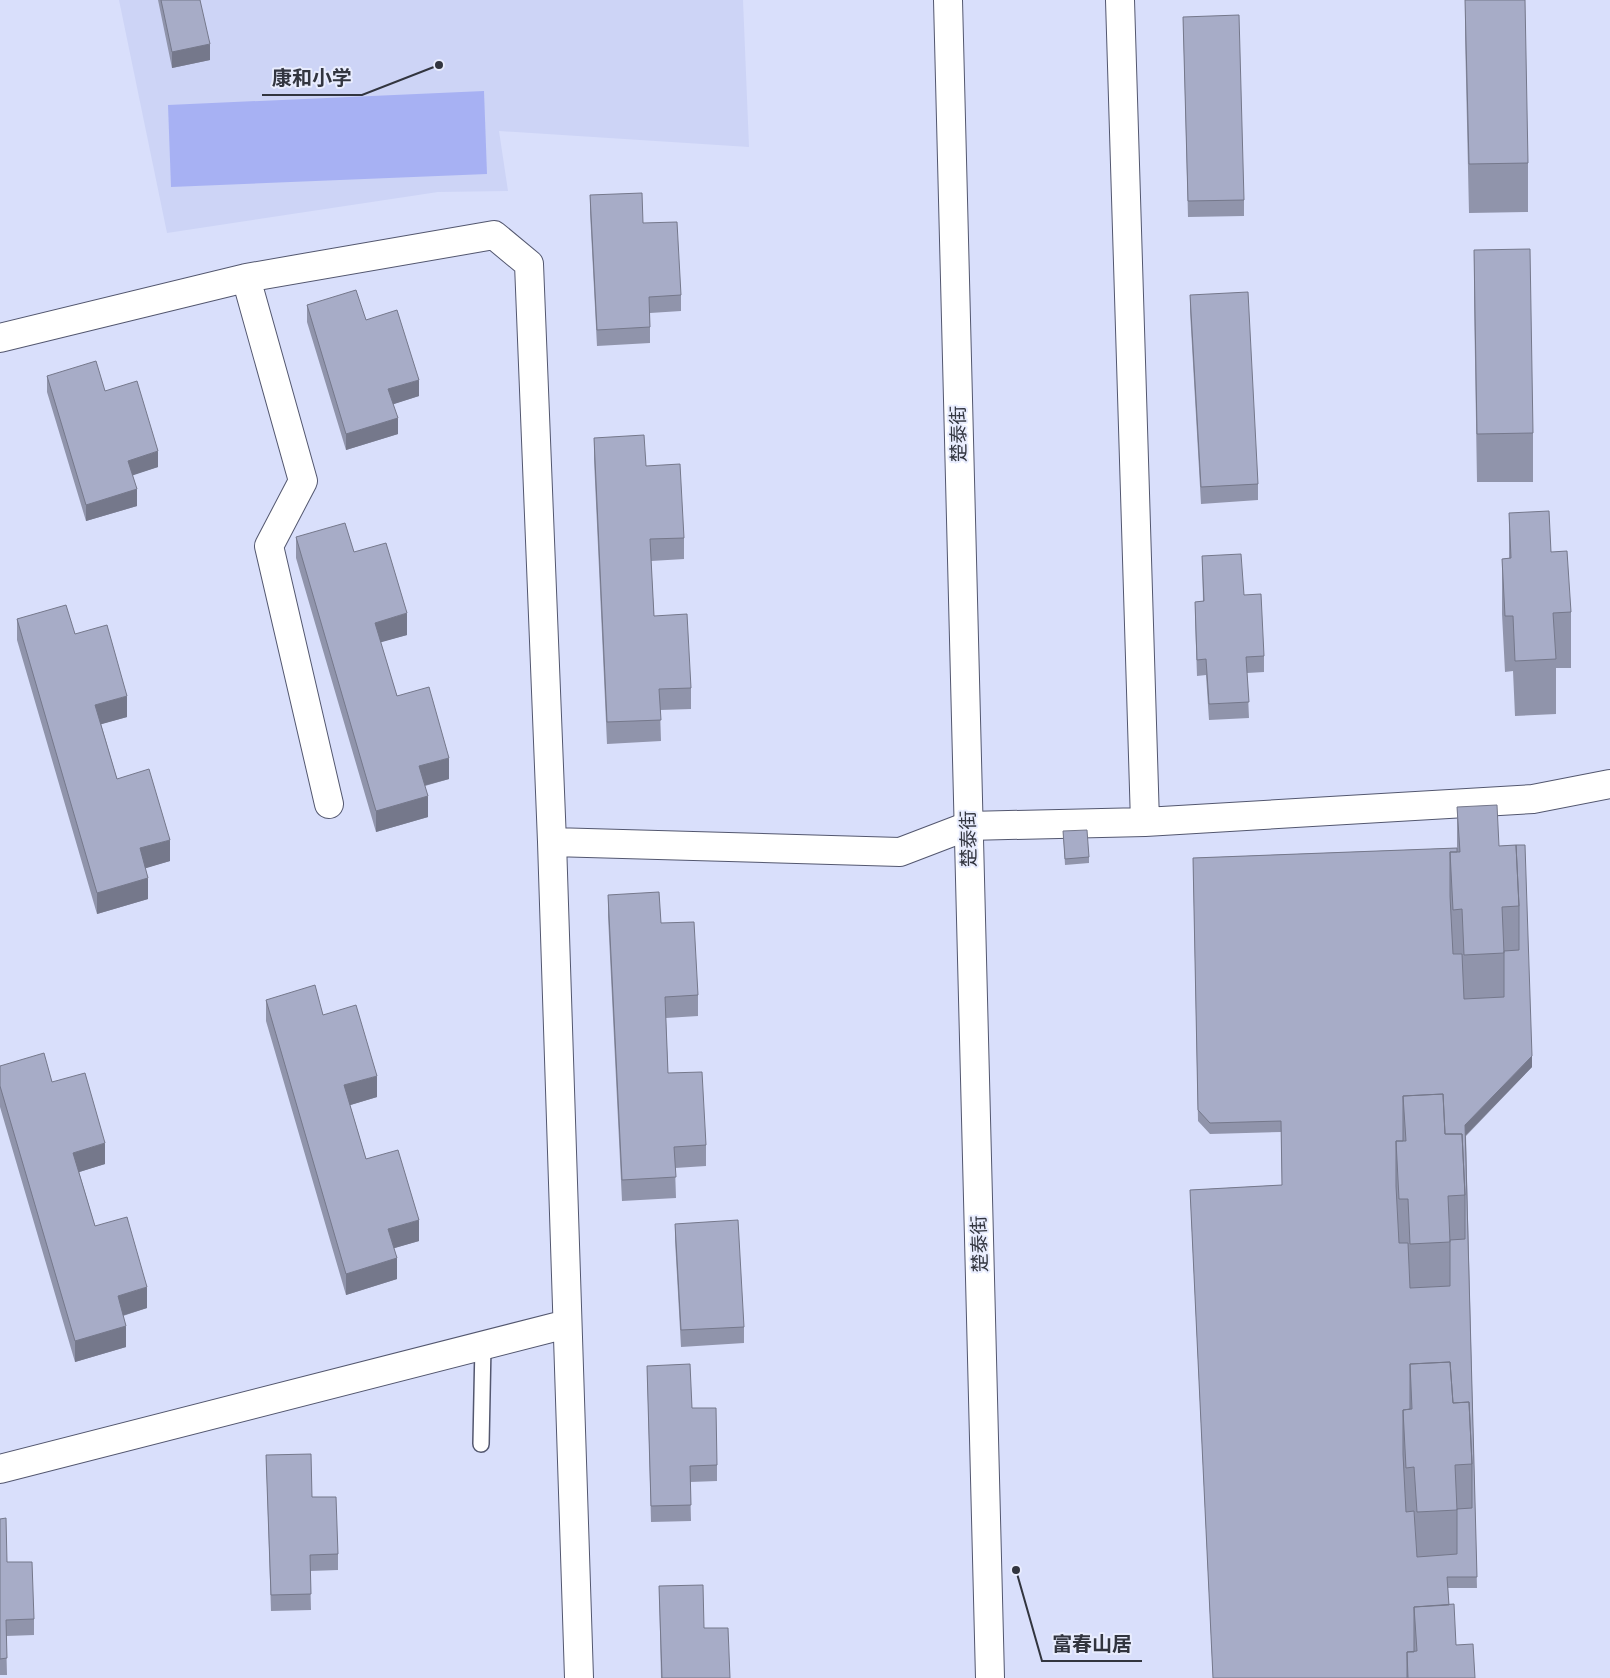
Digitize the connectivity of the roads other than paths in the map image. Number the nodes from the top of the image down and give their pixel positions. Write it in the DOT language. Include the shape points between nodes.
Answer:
graph roads {
  1 [pos="948,0"];
  2 [pos="1120,0"];
  3 [pos="246,278"];
  4 [pos="0,338"];
  5 [pos="1610,784"];
  6 [pos="329,804"];
  7 [pos="1145,822"];
  8 [pos="968,826"];
  9 [pos="552,842"];
  10 [pos="567,1324"];
  11 [pos="483,1345"];
  12 [pos="481,1444"];
  13 [pos="0,1469"];
  14 [pos="579,1678"];
  15 [pos="990,1678"];
  1 -- 8 [label="street, 楚泰街"];
  2 -- 7 [label="street"];
  3 -- 4 [label="street"];
  3 -- 6 [label="street" via="303,481 269,546"];
  3 -- 9 [label="street" via="494,235 529,264"];
  5 -- 7 [label="street" via="1533,799"];
  7 -- 8 [label="street"];
  8 -- 9 [label="street" via="900,852"];
  8 -- 15 [label="street, 楚泰街"];
  9 -- 10 [label="street"];
  10 -- 11 [label="street"];
  10 -- 14 [label="street"];
  11 -- 12 [label="lane"];
  11 -- 13 [label="street"];
}
